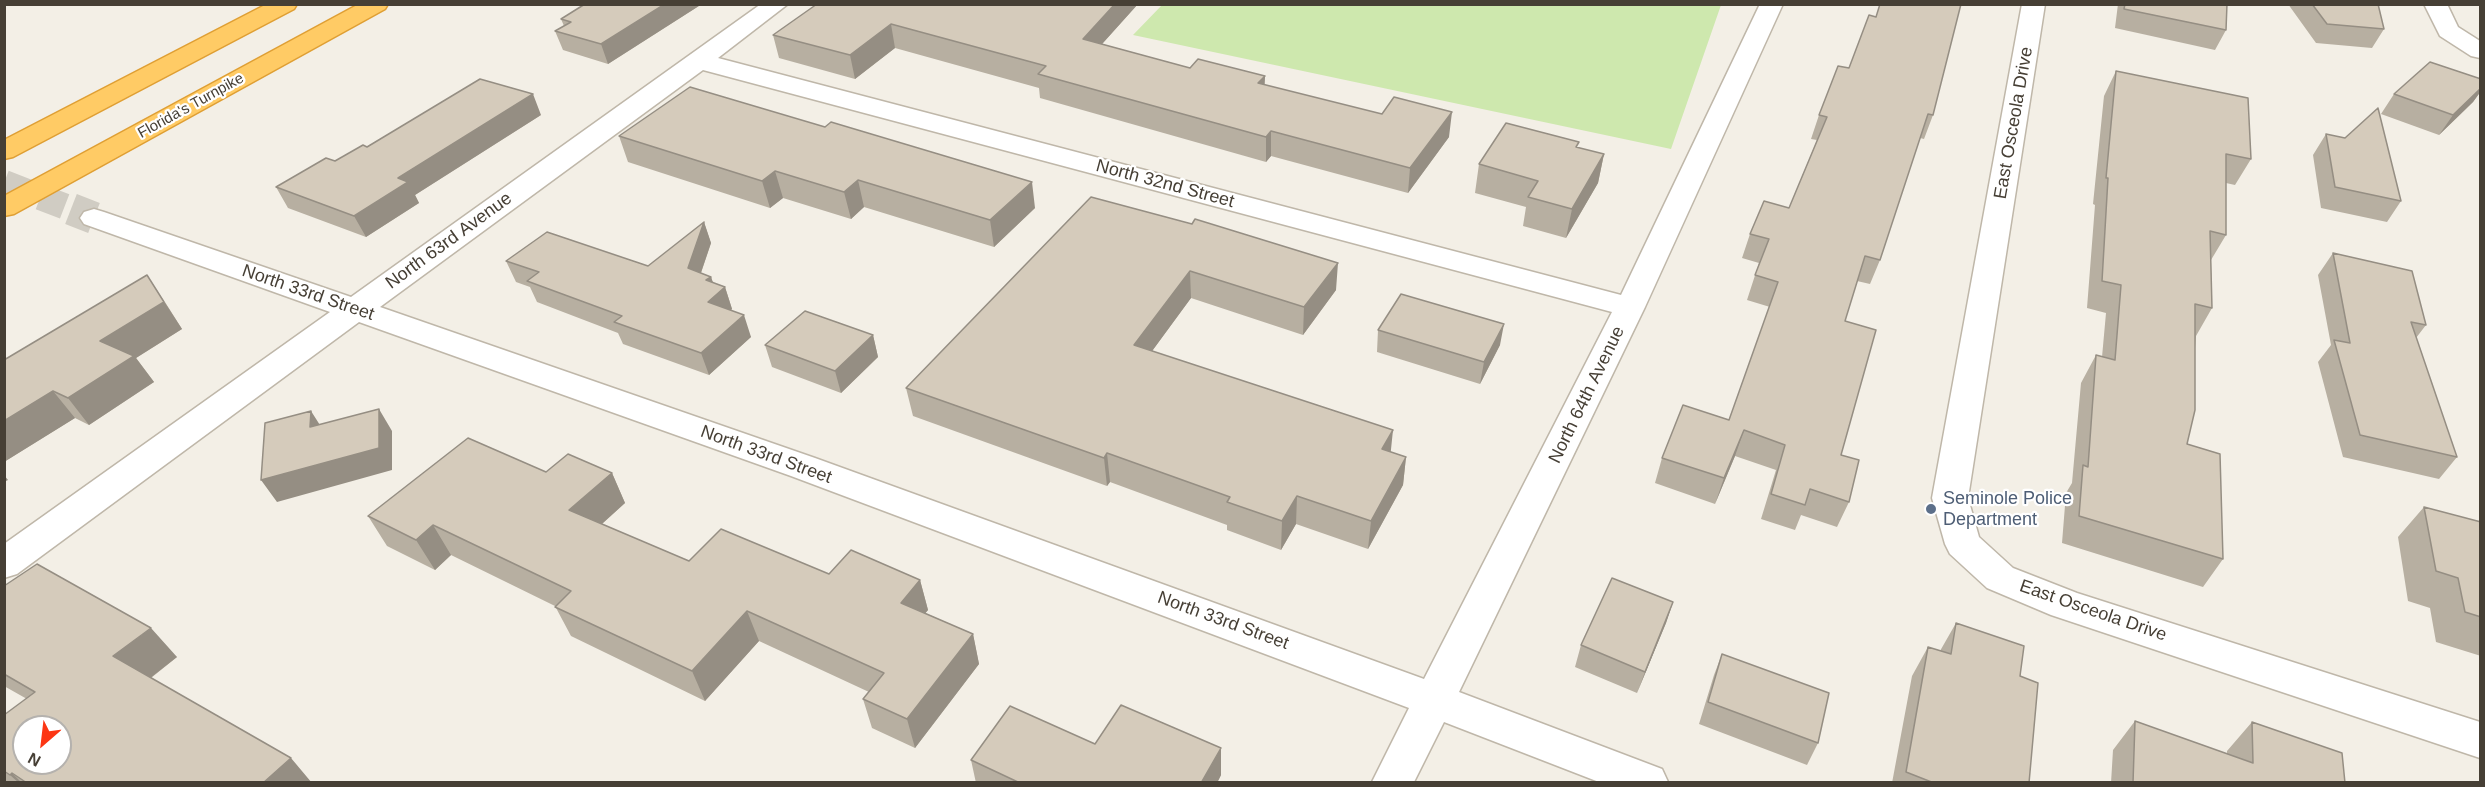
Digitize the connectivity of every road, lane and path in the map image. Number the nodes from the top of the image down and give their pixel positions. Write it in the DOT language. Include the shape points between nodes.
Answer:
graph roads {
  1 [pos="286,4"];
  2 [pos="377,4"];
  3 [pos="777,4"];
  4 [pos="1772,4"];
  5 [pos="2034,4"];
  6 [pos="2435,4"];
  7 [pos="2481,51"];
  8 [pos="699,61"];
  9 [pos="4,151"];
  10 [pos="4,208"];
  11 [pos="94,218"];
  12 [pos="1630,307"];
  13 [pos="355,309"];
  14 [pos="4,564"];
  15 [pos="1436,700"];
  16 [pos="2481,740"];
  17 [pos="1393,783"];
  18 [pos="1647,783"];
  1 -- 9 [label="highway"];
  2 -- 10 [label="highway, Florida's Turnpike"];
  3 -- 8 [label="street, North 63rd Avenue"];
  4 -- 12 [label="street, North 64th Avenue"];
  5 -- 16 [label="street, East Osceola Drive" via="1950,498 1964,544 2000,578 2065,604"];
  6 -- 7 [label="street" via="2448,31"];
  8 -- 12 [label="street, North 32nd Street"];
  8 -- 13 [label="street, North 63rd Avenue"];
  11 -- 13 [label="street, North 33rd Street"];
  12 -- 15 [label="street, North 64th Avenue"];
  13 -- 14 [label="street, North 63rd Avenue"];
  13 -- 15 [label="street, North 33rd Street" via="803,467"];
  15 -- 17 [label="street, North 64th Avenue"];
  15 -- 18 [label="street, North 33rd Street"];
}
